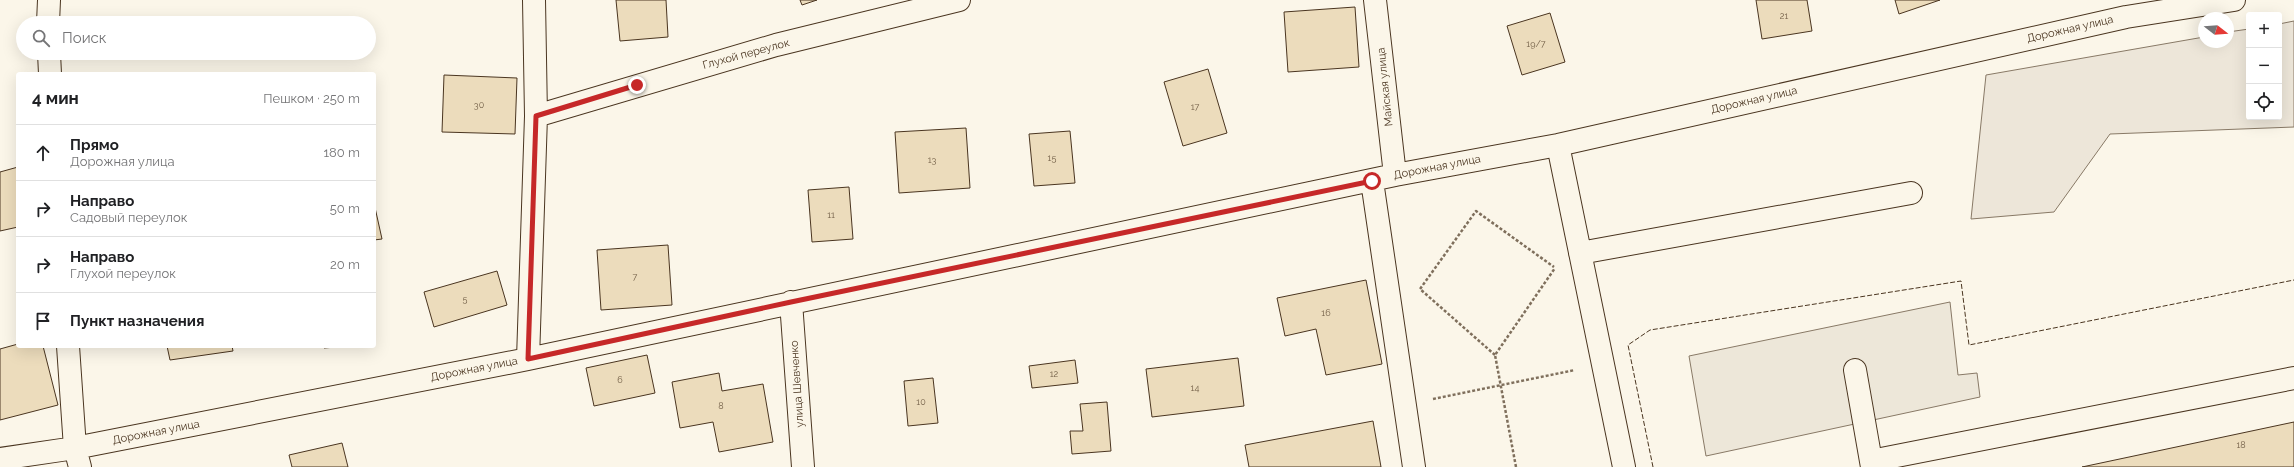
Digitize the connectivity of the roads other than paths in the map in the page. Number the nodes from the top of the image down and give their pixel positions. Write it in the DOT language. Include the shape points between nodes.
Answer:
graph roads {
  1 [pos="49,0"];
  2 [pos="534,0"];
  3 [pos="959,0"];
  4 [pos="1375,0"];
  5 [pos="2234,0"];
  6 [pos="48,16"];
  7 [pos="49,60"];
  8 [pos="50,72"];
  9 [pos="536,116"];
  10 [pos="1558,145"];
  11 [pos="1394,175"];
  12 [pos="1372,181"];
  13 [pos="1911,194"];
  14 [pos="1580,253"];
  15 [pos="791,302"];
  16 [pos="68,348"];
  17 [pos="528,359"];
  18 [pos="1856,370"];
  19 [pos="2294,378"];
  20 [pos="77,457"];
  21 [pos="0,459"];
  22 [pos="1872,464"];
  23 [pos="803,467"];
  24 [pos="1414,467"];
  25 [pos="1624,467"];
  1 -- 6 [label="street"];
  2 -- 9 [label="street"];
  3 -- 9 [label="street, Глухой переулок" via="776,45"];
  4 -- 11 [label="street, Майская улица"];
  5 -- 10 [label="street, Дорожная улица" via="2126,16"];
  7 -- 8 [label="street"];
  9 -- 17 [label="street"];
  10 -- 11 [label="street, Дорожная улица"];
  10 -- 14 [label="street"];
  11 -- 12 [label="street, Дорожная улица"];
  12 -- 15 [label="street, Дорожная улица"];
  12 -- 24 [label="street"];
  13 -- 14 [label="street"];
  14 -- 25 [label="street"];
  15 -- 17 [label="street, Дорожная улица"];
  15 -- 23 [label="street, улица Шевченко"];
  16 -- 20 [label="street"];
  17 -- 20 [label="street, Дорожная улица"];
  18 -- 22 [label="street"];
  19 -- 22 [label="street"];
  20 -- 21 [label="street, Дорожная улица"];
}
